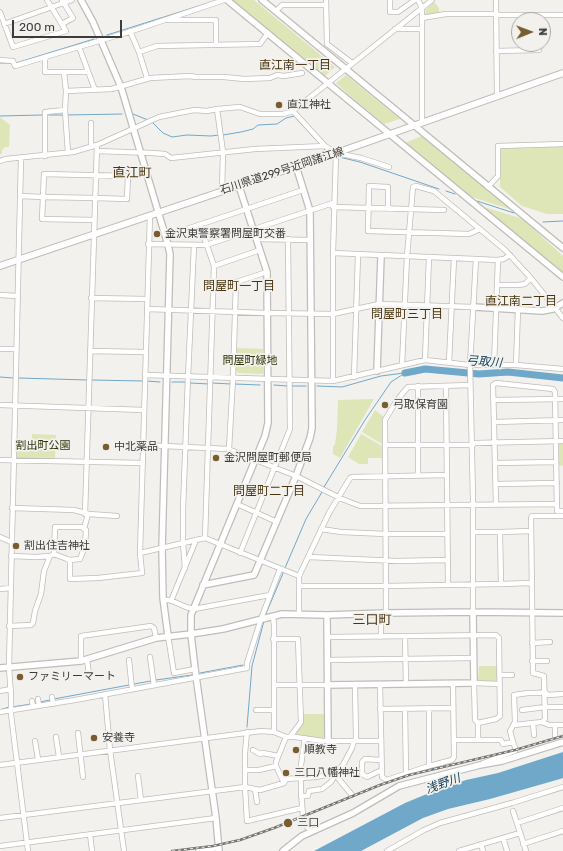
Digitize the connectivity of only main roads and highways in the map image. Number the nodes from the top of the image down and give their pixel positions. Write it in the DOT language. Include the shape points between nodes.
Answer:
graph roads {
  1 [pos="563,73"];
  2 [pos="0,266"];
  1 -- 2 [label="main road, 石川県道299号近岡諸江線" via="336,153"];
}
